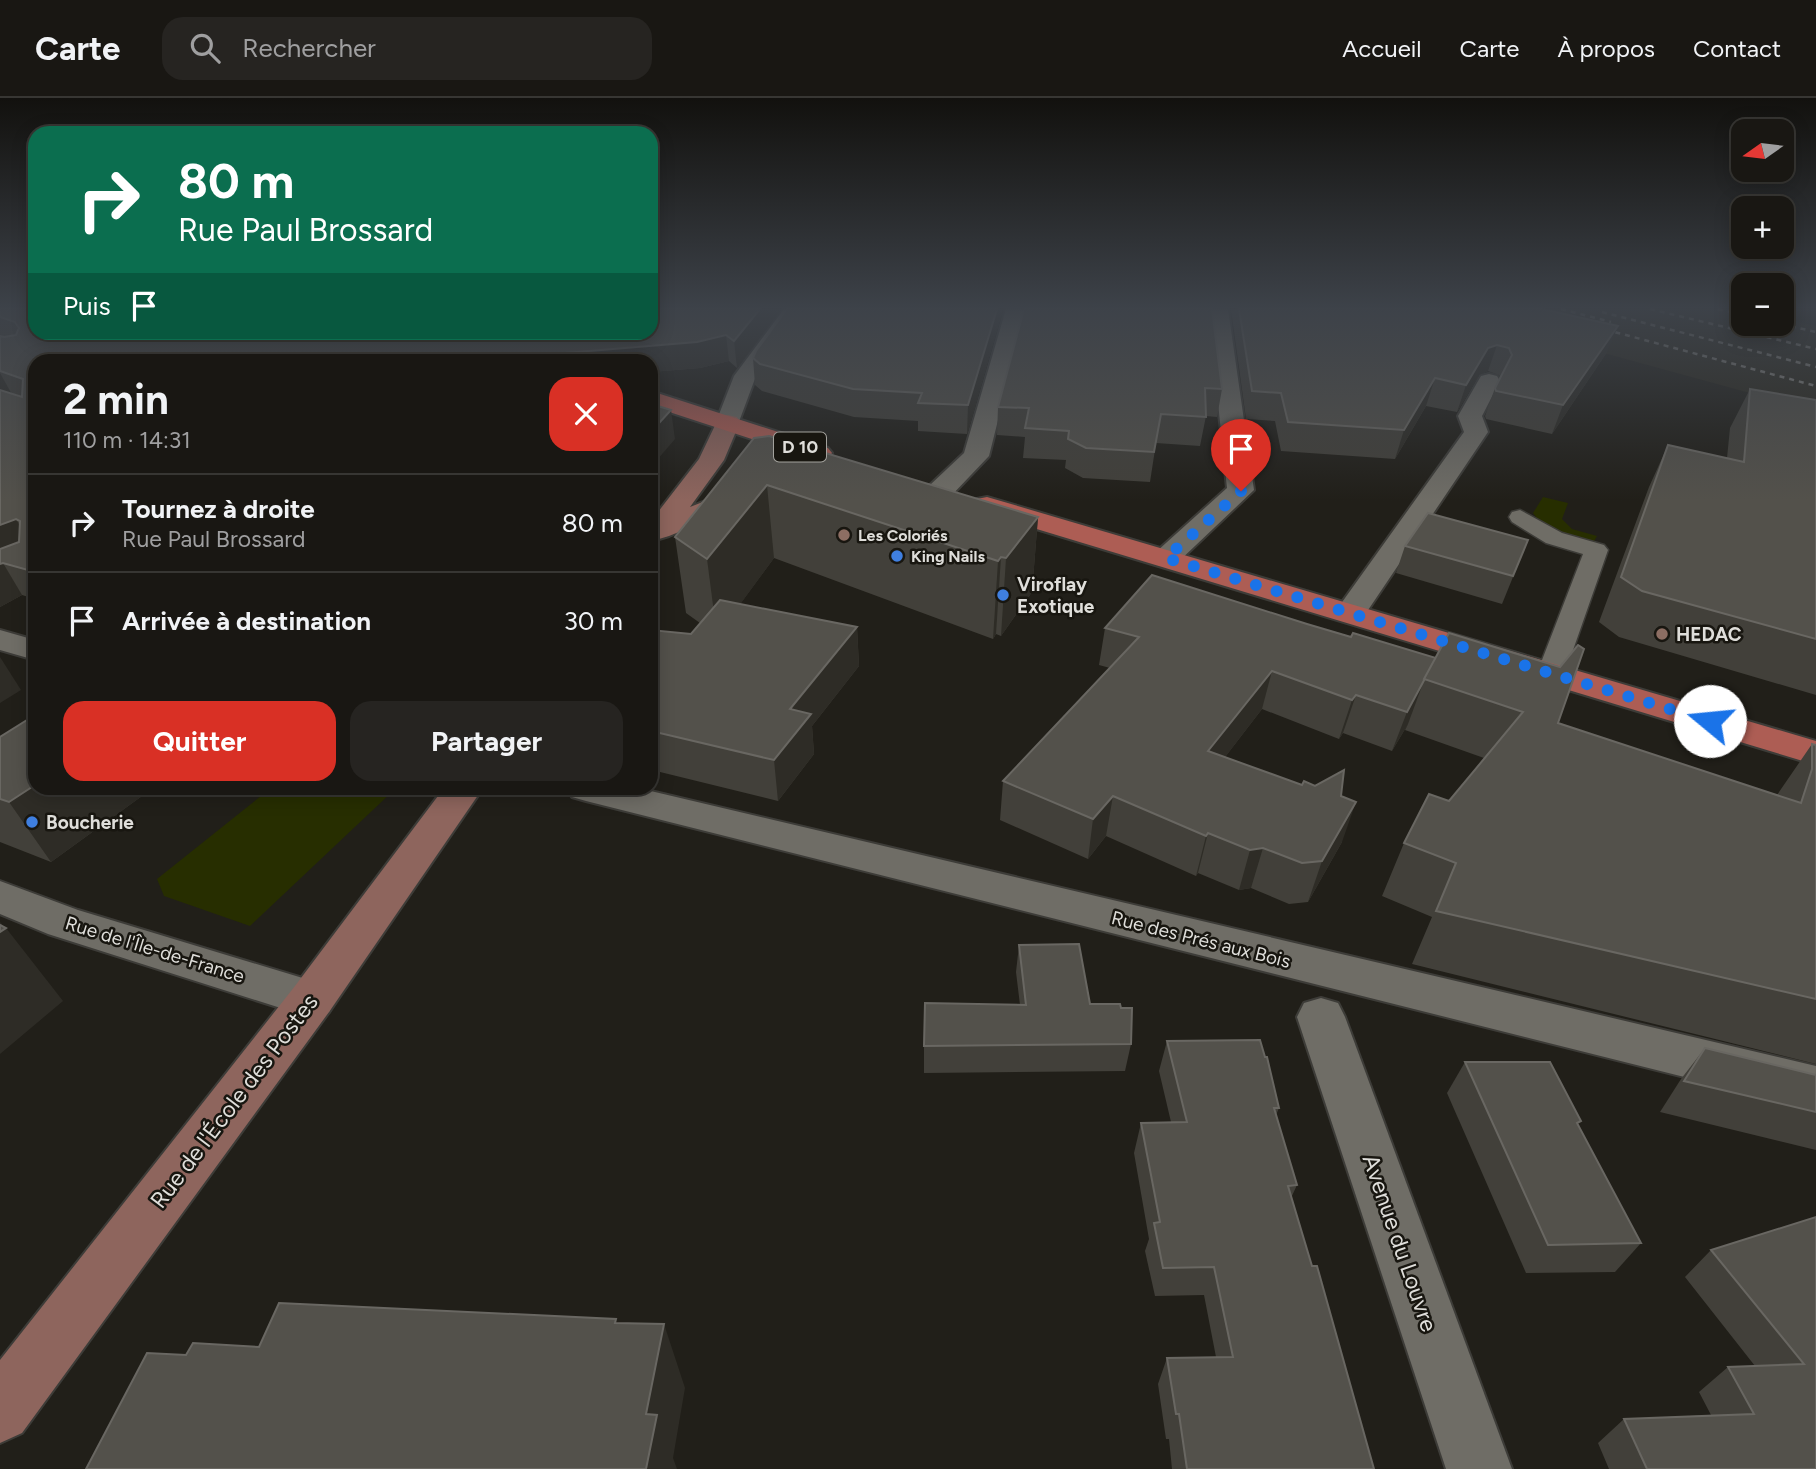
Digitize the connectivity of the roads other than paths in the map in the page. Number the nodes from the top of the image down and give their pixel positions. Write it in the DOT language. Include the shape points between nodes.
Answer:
graph roads {
  1 [pos="747,373"];
  2 [pos="999,373"];
  3 [pos="1226,373"];
  4 [pos="1489,381"];
  5 [pos="658,400"];
  6 [pos="729,422"];
  7 [pos="827,471"];
  8 [pos="927,487"];
  9 [pos="759,489"];
  10 [pos="1520,517"];
  11 [pos="658,530"];
  12 [pos="658,533"];
  13 [pos="1166,558"];
  14 [pos="1351,612"];
  15 [pos="0,640"];
  16 [pos="28,647"];
  17 [pos="1550,673"];
  18 [pos="1816,753"];
  19 [pos="459,795"];
  20 [pos="615,795"];
  21 [pos="0,897"];
  22 [pos="312,999"];
  23 [pos="1321,1017"];
  24 [pos="1816,1088"];
  25 [pos="0,1411"];
  26 [pos="1479,1469"];
  1 -- 6 [label="street"];
  2 -- 8 [label="street" via="976,456"];
  3 -- 13 [label="street" via="1241,491"];
  4 -- 14 [label="street" via="1470,416 1476,432"];
  5 -- 6 [label="main road, D 10"];
  6 -- 7 [label="main road, D 10"];
  6 -- 11 [label="main road" via="711,460"];
  8 -- 13 [label="main road"];
  9 -- 12 [label="main road"];
  10 -- 17 [label="lane" via="1554,538 1596,550"];
  13 -- 14 [label="main road"];
  14 -- 17 [label="main road"];
  15 -- 16 [label="street"];
  17 -- 18 [label="main road"];
  19 -- 22 [label="main road, Rue de l'École des Postes"];
  20 -- 24 [label="street, Rue des Prés aux Bois"];
  21 -- 22 [label="street, Rue de l'Île-de-France" via="64,922"];
  22 -- 25 [label="main road, Rue de l'École des Postes"];
  23 -- 26 [label="street, Avenue du Louvre"];
}
